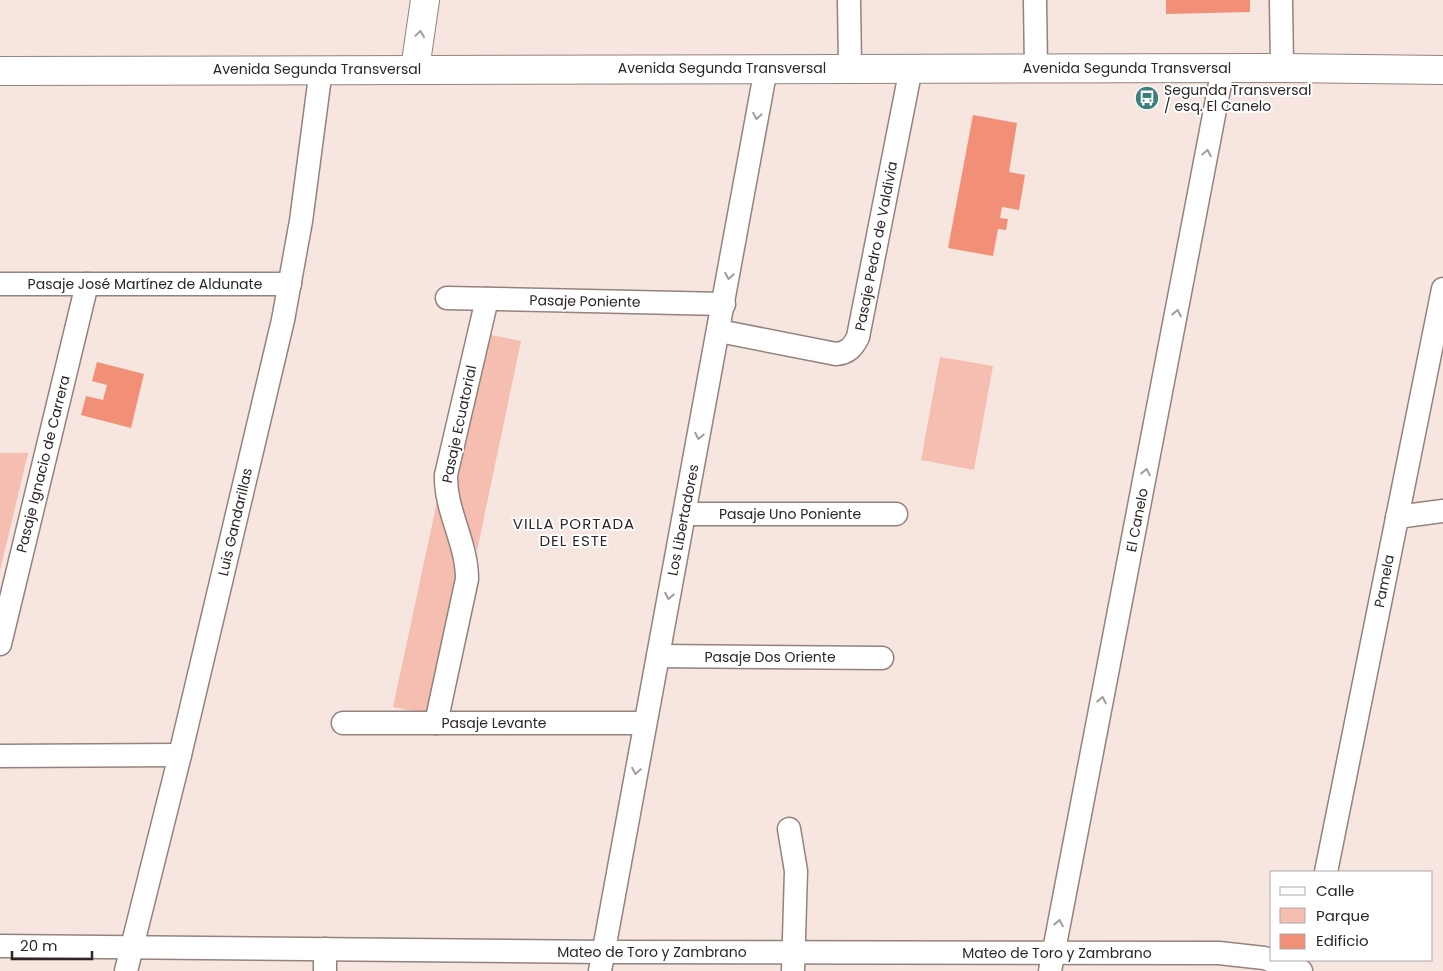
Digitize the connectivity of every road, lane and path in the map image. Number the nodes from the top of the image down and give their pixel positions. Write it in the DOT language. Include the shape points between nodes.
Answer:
graph roads {
  1 [pos="425,0"];
  2 [pos="849,0"];
  3 [pos="1035,0"];
  4 [pos="1281,0"];
  5 [pos="415,68"];
  6 [pos="766,68"];
  7 [pos="850,68"];
  8 [pos="911,68"];
  9 [pos="1036,68"];
  10 [pos="1223,68"];
  11 [pos="1282,68"];
  12 [pos="320,69"];
  13 [pos="1443,70"];
  14 [pos="0,71"];
  15 [pos="0,284"];
  16 [pos="87,284"];
  17 [pos="290,284"];
  18 [pos="447,298"];
  19 [pos="487,299"];
  20 [pos="1442,299"];
  21 [pos="724,304"];
  22 [pos="719,332"];
  23 [pos="1443,511"];
  24 [pos="684,514"];
  25 [pos="896,514"];
  26 [pos="1397,517"];
  27 [pos="0,644"];
  28 [pos="658,656"];
  29 [pos="882,658"];
  30 [pos="343,723"];
  31 [pos="436,723"];
  32 [pos="645,723"];
  33 [pos="180,755"];
  34 [pos="0,756"];
  35 [pos="789,829"];
  36 [pos="1326,871"];
  37 [pos="0,946"];
  38 [pos="131,949"];
  39 [pos="325,949"];
  40 [pos="1270,960"];
  41 [pos="1274,961"];
  42 [pos="601,962"];
  43 [pos="794,962"];
  44 [pos="1052,962"];
  45 [pos="126,971"];
  46 [pos="325,971"];
  47 [pos="1301,971"];
  5 -- 1 [label="main road, one-way"];
  2 -- 7 [label="street"];
  3 -- 9 [label="street"];
  4 -- 11 [label="street"];
  5 -- 6 [label="main road, Avenida Segunda Transversal"];
  5 -- 12 [label="main road, Avenida Segunda Transversal"];
  6 -- 7 [label="main road, Avenida Segunda Transversal"];
  6 -- 21 [label="street, Los Libertadores, one-way"];
  7 -- 8 [label="main road, Avenida Segunda Transversal"];
  8 -- 9 [label="main road, Avenida Segunda Transversal"];
  8 -- 22 [label="street, Pasaje Pedro de Valdivia" via="854,345 848,351 836,354"];
  9 -- 10 [label="main road, Avenida Segunda Transversal"];
  10 -- 11 [label="main road, Avenida Segunda Transversal"];
  44 -- 10 [label="street, El Canelo, one-way"];
  11 -- 13 [label="main road, Avenida Segunda Transversal"];
  12 -- 14 [label="main road, Avenida Segunda Transversal"];
  12 -- 17 [label="street, Luis Gandarillas"];
  15 -- 16 [label="street, Pasaje José Martínez de Aldunate"];
  16 -- 17 [label="street, Pasaje José Martínez de Aldunate"];
  16 -- 27 [label="street, Pasaje Ignacio de Carrera"];
  17 -- 33 [label="street, Luis Gandarillas"];
  18 -- 19 [label="street, Pasaje Poniente"];
  19 -- 21 [label="street, Pasaje Poniente"];
  19 -- 31 [label="street, Pasaje Ecuatorial" via="446,475 447,500 466,555 467,578"];
  20 -- 26 [label="street, Pamela"];
  21 -- 22 [label="street, Los Libertadores"];
  22 -- 24 [label="street, Los Libertadores, one-way"];
  23 -- 26 [label="street"];
  24 -- 25 [label="street, Pasaje Uno Poniente"];
  24 -- 28 [label="street, Los Libertadores, one-way"];
  26 -- 36 [label="street, Pamela"];
  28 -- 29 [label="street, Pasaje Dos Oriente"];
  28 -- 32 [label="street, Los Libertadores"];
  30 -- 31 [label="street, Pasaje Levante"];
  31 -- 32 [label="street, Pasaje Levante"];
  32 -- 42 [label="street, Los Libertadores, one-way"];
  33 -- 34 [label="street"];
  33 -- 38 [label="street, Luis Gandarillas"];
  35 -- 43 [label="street" via="796,871"];
  37 -- 38 [label="street, Mateo de Toro y Zambrano"];
  38 -- 39 [label="street, Mateo de Toro y Zambrano"];
  38 -- 45 [label="street, Luis Gandarillas"];
  39 -- 42 [label="street, Mateo de Toro y Zambrano"];
  39 -- 46 [label="street"];
  40 -- 44 [label="street, Mateo de Toro y Zambrano" via="1242,955"];
  41 -- 47 [label="street, Mateo de Toro y Zambrano"];
  42 -- 43 [label="street, Mateo de Toro y Zambrano"];
  43 -- 44 [label="street, Mateo de Toro y Zambrano"];
}
